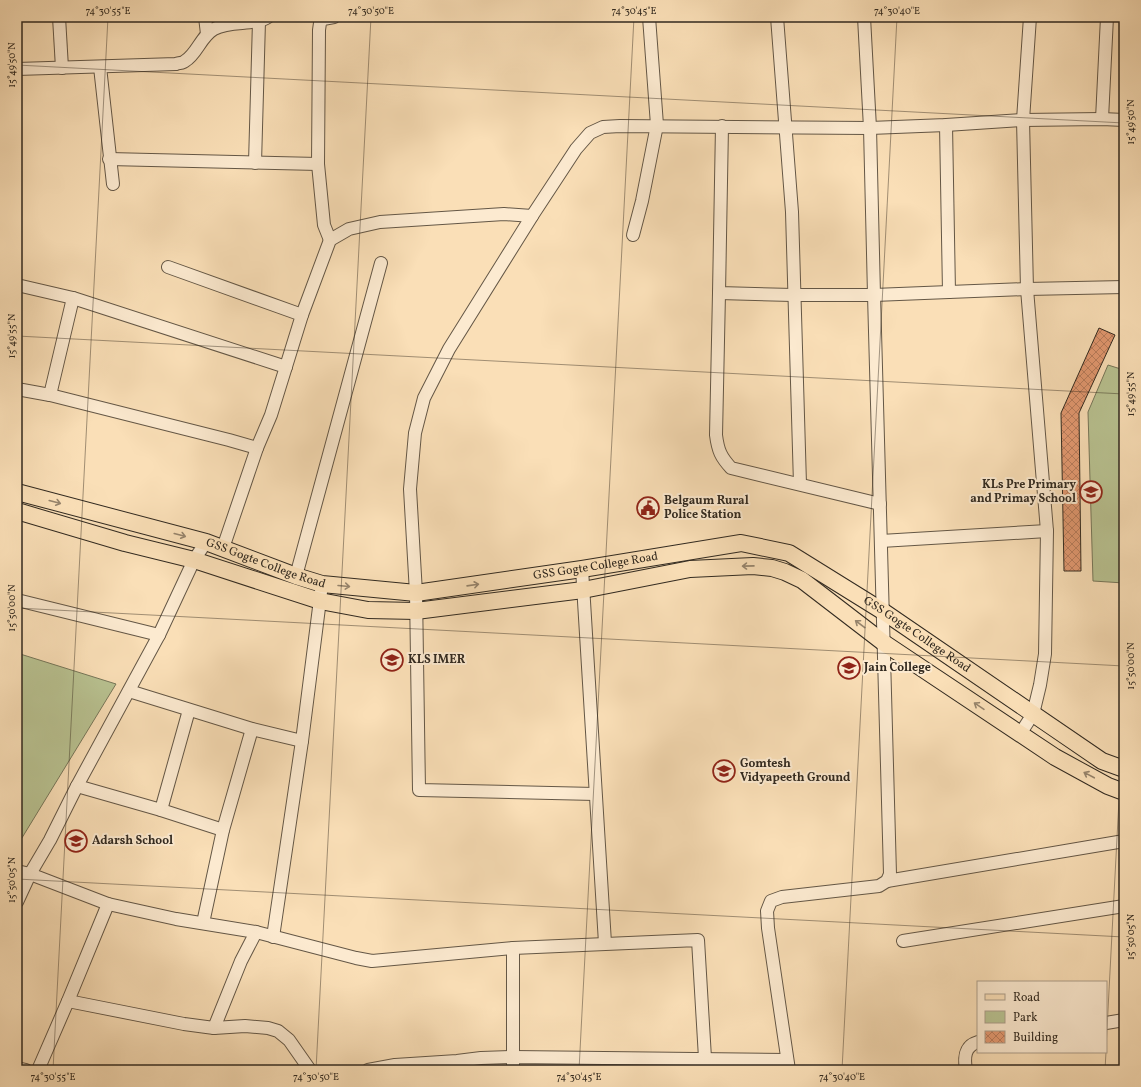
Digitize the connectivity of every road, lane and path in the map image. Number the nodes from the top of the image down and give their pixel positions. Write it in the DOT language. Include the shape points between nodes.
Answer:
graph roads {
  1 [pos="59,17"];
  2 [pos="205,17"];
  3 [pos="334,17"];
  4 [pos="648,17"];
  5 [pos="777,17"];
  6 [pos="864,17"];
  7 [pos="1030,17"];
  8 [pos="1107,17"];
  9 [pos="263,19"];
  10 [pos="207,34"];
  11 [pos="100,67"];
  12 [pos="62,68"];
  13 [pos="17,69"];
  14 [pos="1102,119"];
  15 [pos="1023,120"];
  16 [pos="1124,120"];
  17 [pos="657,125"];
  18 [pos="946,125"];
  19 [pos="722,126"];
  20 [pos="786,127"];
  21 [pos="870,128"];
  22 [pos="109,159"];
  23 [pos="255,163"];
  24 [pos="318,164"];
  25 [pos="113,184"];
  26 [pos="532,216"];
  27 [pos="633,235"];
  28 [pos="330,240"];
  29 [pos="381,263"];
  30 [pos="168,267"];
  31 [pos="17,285"];
  32 [pos="1124,287"];
  33 [pos="1028,289"];
  34 [pos="949,292"];
  35 [pos="719,293"];
  36 [pos="793,295"];
  37 [pos="874,295"];
  38 [pos="73,298"];
  39 [pos="302,316"];
  40 [pos="286,367"];
  41 [pos="17,389"];
  42 [pos="50,395"];
  43 [pos="257,448"];
  44 [pos="800,484"];
  45 [pos="17,492"];
  46 [pos="880,504"];
  47 [pos="17,511"];
  48 [pos="1047,531"];
  49 [pos="881,541"];
  50 [pos="206,542"];
  51 [pos="717,547"];
  52 [pos="223,548"];
  53 [pos="194,560"];
  54 [pos="719,568"];
  55 [pos="582,570"];
  56 [pos="296,576"];
  57 [pos="322,584"];
  58 [pos="583,590"];
  59 [pos="416,593"];
  60 [pos="17,600"];
  61 [pos="320,601"];
  62 [pos="416,611"];
  63 [pos="884,612"];
  64 [pos="159,634"];
  65 [pos="884,643"];
  66 [pos="129,691"];
  67 [pos="189,710"];
  68 [pos="1033,714"];
  69 [pos="252,729"];
  70 [pos="1020,734"];
  71 [pos="302,741"];
  72 [pos="1124,769"];
  73 [pos="77,786"];
  74 [pos="1124,792"];
  75 [pos="595,794"];
  76 [pos="161,810"];
  77 [pos="223,830"];
  78 [pos="1124,841"];
  79 [pos="17,871"];
  80 [pos="30,874"];
  81 [pos="887,881"];
  82 [pos="17,902"];
  83 [pos="108,904"];
  84 [pos="1124,906"];
  85 [pos="203,923"];
  86 [pos="256,932"];
  87 [pos="273,937"];
  88 [pos="903,941"];
  89 [pos="605,943"];
  90 [pos="514,948"];
  91 [pos="68,1002"];
  92 [pos="1124,1020"];
  93 [pos="1107,1023"];
  94 [pos="214,1028"];
  95 [pos="977,1042"];
  96 [pos="513,1057"];
  97 [pos="705,1058"];
  98 [pos="788,1065"];
  99 [pos="17,1068"];
  100 [pos="26,1070"];
  101 [pos="38,1070"];
  102 [pos="310,1070"];
  103 [pos="368,1070"];
  104 [pos="513,1070"];
  105 [pos="966,1070"];
  1 -- 12 [label="street"];
  2 -- 10 [label="street"];
  3 -- 24 [label="street" via="323,19 319,30"];
  4 -- 17 [label="street"];
  5 -- 20 [label="street"];
  6 -- 21 [label="street"];
  7 -- 15 [label="street"];
  8 -- 14 [label="street"];
  9 -- 10 [label="street" via="228,24"];
  9 -- 23 [label="street"];
  10 -- 11 [label="street" via="185,61 176,64"];
  11 -- 12 [label="street"];
  11 -- 22 [label="street"];
  12 -- 13 [label="street"];
  14 -- 15 [label="street"];
  14 -- 16 [label="street"];
  15 -- 18 [label="street"];
  15 -- 33 [label="street"];
  17 -- 19 [label="street"];
  17 -- 26 [label="street" via="603,127 590,133 576,149"];
  17 -- 27 [label="street"];
  18 -- 21 [label="street"];
  18 -- 34 [label="street"];
  19 -- 20 [label="street"];
  19 -- 35 [label="street"];
  20 -- 21 [label="street"];
  20 -- 36 [label="street" via="792,212"];
  21 -- 37 [label="street"];
  22 -- 23 [label="street"];
  22 -- 25 [label="street"];
  23 -- 24 [label="street"];
  24 -- 28 [label="street" via="324,224"];
  26 -- 28 [label="street" via="504,214 380,222 349,229"];
  26 -- 59 [label="street" via="449,349 424,398 415,433 410,489"];
  28 -- 39 [label="street"];
  29 -- 56 [label="street"];
  30 -- 39 [label="street"];
  31 -- 38 [label="street"];
  32 -- 33 [label="street"];
  33 -- 34 [label="street"];
  33 -- 48 [label="street"];
  34 -- 37 [label="street"];
  35 -- 36 [label="street"];
  35 -- 44 [label="street" via="716,436 722,458 731,468"];
  36 -- 37 [label="street"];
  36 -- 44 [label="street"];
  37 -- 46 [label="street"];
  38 -- 40 [label="street"];
  38 -- 42 [label="street"];
  39 -- 40 [label="street"];
  40 -- 43 [label="street" via="271,415"];
  41 -- 42 [label="street"];
  42 -- 43 [label="street"];
  43 -- 52 [label="street"];
  44 -- 46 [label="street"];
  45 -- 50 [label="main road, GSS Gogte College Road, one-way"];
  46 -- 49 [label="street"];
  47 -- 53 [label="main road" via="125,543"];
  48 -- 49 [label="street"];
  48 -- 68 [label="street" via="1045,654"];
  49 -- 63 [label="street"];
  50 -- 52 [label="main road, GSS Gogte College Road"];
  50 -- 53 [label="street"];
  51 -- 54 [label="main road"];
  51 -- 55 [label="main road, GSS Gogte College Road"];
  51 -- 63 [label="main road, GSS Gogte College Road" via="741,543 789,553"];
  52 -- 56 [label="main road, GSS Gogte College Road"];
  53 -- 61 [label="main road"];
  53 -- 64 [label="street"];
  54 -- 58 [label="main road" via="690,569"];
  65 -- 54 [label="main road, one-way" via="802,580 785,572 753,566"];
  55 -- 58 [label="street"];
  59 -- 55 [label="main road, GSS Gogte College Road, one-way"];
  56 -- 57 [label="main road, GSS Gogte College Road"];
  57 -- 59 [label="main road, GSS Gogte College Road, one-way"];
  57 -- 61 [label="street"];
  58 -- 62 [label="main road"];
  58 -- 75 [label="street"];
  59 -- 62 [label="street"];
  60 -- 64 [label="street"];
  61 -- 62 [label="main road" via="368,610"];
  61 -- 71 [label="street"];
  62 -- 75 [label="street" via="419,790"];
  63 -- 65 [label="street"];
  63 -- 68 [label="main road, GSS Gogte College Road"];
  64 -- 66 [label="street"];
  70 -- 65 [label="main road, one-way"];
  65 -- 81 [label="street" via="890,874"];
  66 -- 67 [label="street"];
  66 -- 73 [label="street"];
  67 -- 69 [label="street"];
  67 -- 76 [label="street"];
  68 -- 70 [label="street"];
  68 -- 72 [label="main road, GSS Gogte College Road" via="1102,761"];
  69 -- 71 [label="street"];
  69 -- 77 [label="street"];
  74 -- 70 [label="main road, one-way" via="1055,757"];
  71 -- 87 [label="street"];
  73 -- 76 [label="street"];
  73 -- 80 [label="street"];
  75 -- 89 [label="street"];
  76 -- 77 [label="street"];
  77 -- 85 [label="street"];
  78 -- 81 [label="street"];
  79 -- 80 [label="street"];
  80 -- 82 [label="street"];
  80 -- 83 [label="street"];
  81 -- 98 [label="street" via="879,886 782,896 772,901 767,911 768,928"];
  83 -- 85 [label="street"];
  83 -- 91 [label="street"];
  84 -- 88 [label="street"];
  85 -- 86 [label="street"];
  86 -- 87 [label="street"];
  86 -- 94 [label="street" via="241,961"];
  87 -- 90 [label="street" via="372,960"];
  89 -- 90 [label="street"];
  89 -- 97 [label="street" via="698,940"];
  90 -- 96 [label="street"];
  91 -- 94 [label="street"];
  91 -- 101 [label="street"];
  92 -- 93 [label="street"];
  94 -- 102 [label="street" via="245,1026 278,1031 289,1040"];
  95 -- 105 [label="street" via="967,1050"];
  96 -- 97 [label="street"];
  96 -- 103 [label="street" via="395,1065"];
  96 -- 104 [label="street"];
  97 -- 98 [label="street"];
  99 -- 100 [label="street"];
}
